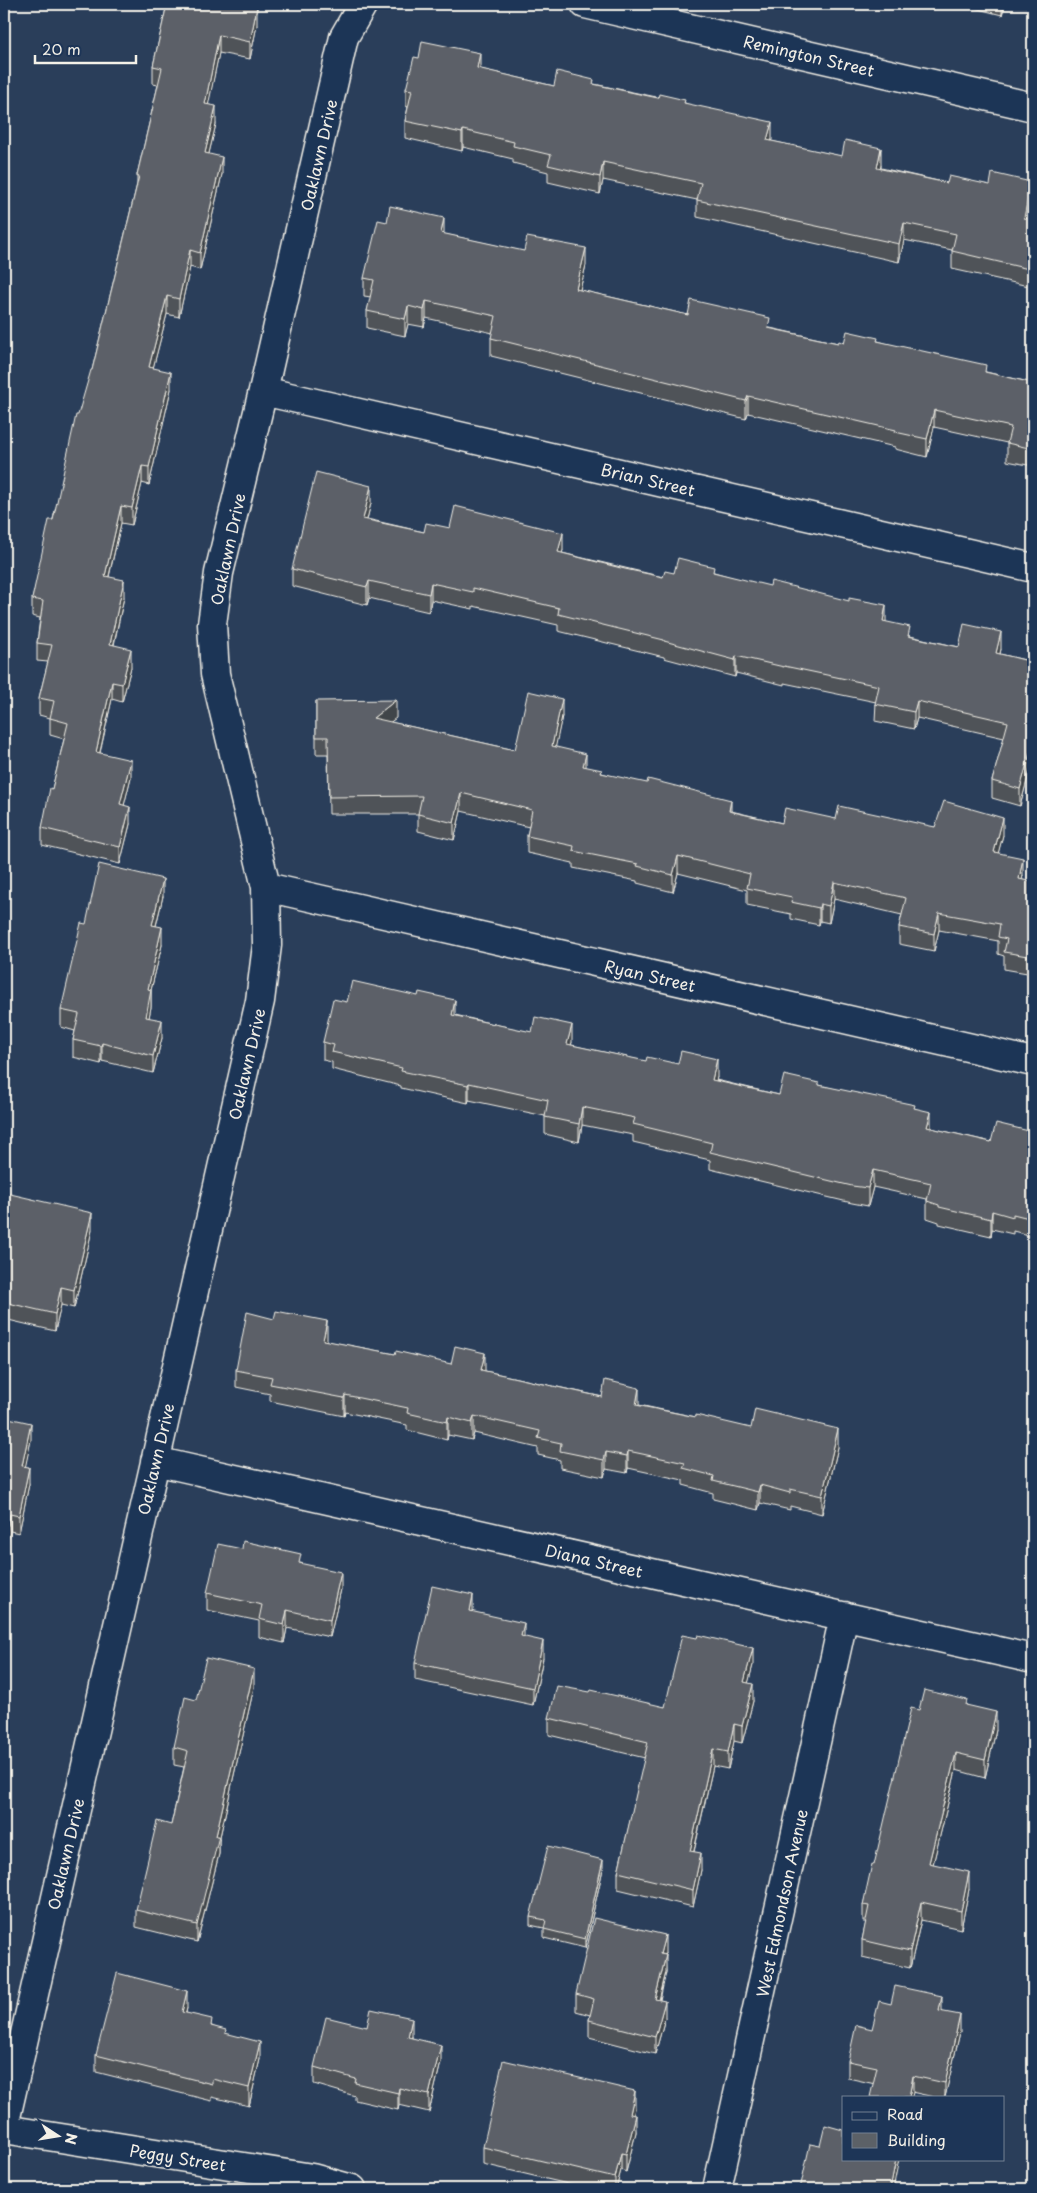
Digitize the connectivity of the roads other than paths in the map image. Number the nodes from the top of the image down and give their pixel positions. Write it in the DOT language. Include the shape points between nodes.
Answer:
graph roads {
  1 [pos="363,4"];
  2 [pos="585,4"];
  3 [pos="1033,107"];
  4 [pos="263,391"];
  5 [pos="1033,568"];
  6 [pos="266,887"];
  7 [pos="1033,1062"];
  8 [pos="155,1461"];
  9 [pos="844,1616"];
  10 [pos="1033,1659"];
  11 [pos="4,2127"];
  12 [pos="352,2189"];
  13 [pos="717,2189"];
  1 -- 4 [label="street, Oaklawn Drive" via="344,37"];
  2 -- 3 [label="street, Remington Street"];
  4 -- 5 [label="street, Brian Street"];
  4 -- 6 [label="street, Oaklawn Drive" via="219,573 212,624 215,674"];
  6 -- 7 [label="street, Ryan Street"];
  6 -- 8 [label="street, Oaklawn Drive" via="267,945 260,1000"];
  8 -- 9 [label="street, Diana Street"];
  8 -- 11 [label="street, Oaklawn Drive"];
  9 -- 10 [label="street, Diana Street"];
  9 -- 13 [label="street, West Edmondson Avenue"];
  11 -- 12 [label="street, Peggy Street" via="312,2178"];
}
